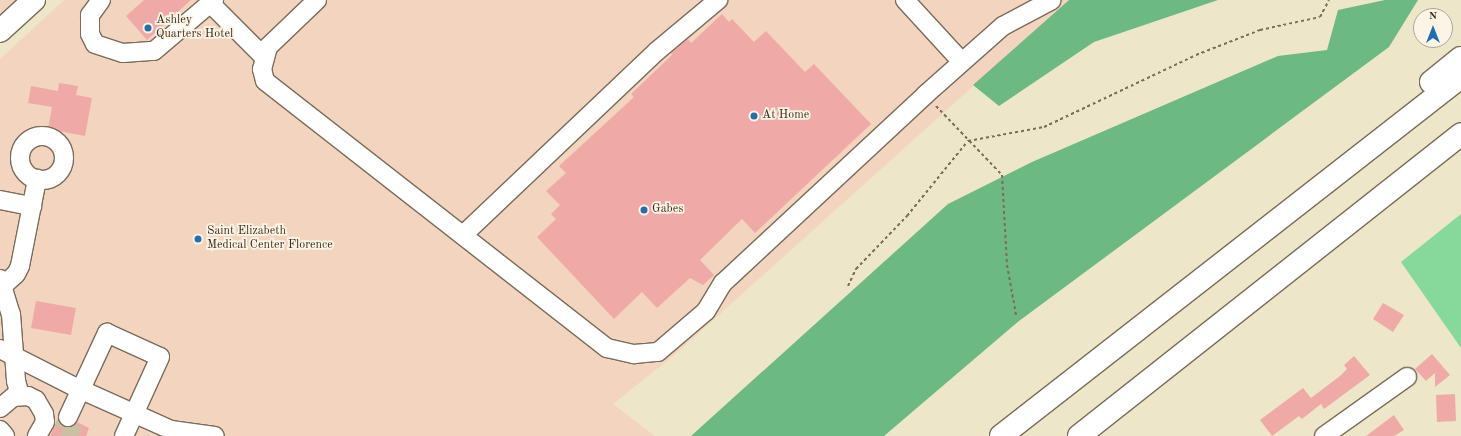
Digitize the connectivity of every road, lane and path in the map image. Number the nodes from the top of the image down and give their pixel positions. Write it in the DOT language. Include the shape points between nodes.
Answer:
graph roads {
  1 [pos="34,0"];
  2 [pos="101,0"];
  3 [pos="317,0"];
  4 [pos="718,0"];
  5 [pos="905,0"];
  6 [pos="1052,0"];
  7 [pos="1330,0"];
  8 [pos="212,2"];
  9 [pos="0,31"];
  10 [pos="264,56"];
  11 [pos="1461,58"];
  12 [pos="962,62"];
  13 [pos="1461,77"];
  14 [pos="925,95"];
  15 [pos="1387,134"];
  16 [pos="1461,134"];
  17 [pos="968,141"];
  18 [pos="37,179"];
  19 [pos="0,200"];
  20 [pos="32,206"];
  21 [pos="462,235"];
  22 [pos="2,282"];
  23 [pos="848,286"];
  24 [pos="1016,315"];
  25 [pos="0,350"];
  26 [pos="16,358"];
  27 [pos="1407,377"];
  28 [pos="80,390"];
  29 [pos="20,395"];
  30 [pos="0,408"];
  31 [pos="134,414"];
  32 [pos="68,417"];
  33 [pos="0,430"];
  34 [pos="5,436"];
  35 [pos="37,436"];
  36 [pos="124,436"];
  37 [pos="215,436"];
  38 [pos="1001,436"];
  39 [pos="1079,436"];
  40 [pos="1324,436"];
  1 -- 9 [label="main road"];
  2 -- 8 [label="street" via="90,15 90,34 96,44 123,53 154,51"];
  3 -- 10 [label="street" via="268,47"];
  4 -- 21 [label="street" via="657,52"];
  5 -- 12 [label="street"];
  6 -- 12 [label="street" via="1002,26"];
  7 -- 17 [label="path" via="1320,17 1260,30 1196,55 1044,127"];
  8 -- 10 [label="street"];
  10 -- 21 [label="street" via="262,69 265,81"];
  11 -- 15 [label="main road" via="1433,80"];
  12 -- 14 [label="street"];
  13 -- 15 [label="main road"];
  14 -- 17 [label="path"];
  14 -- 21 [label="street" via="723,283 706,311 658,352 634,354 607,348"];
  15 -- 38 [label="main road"];
  16 -- 39 [label="main road"];
  17 -- 23 [label="path" via="907,216 856,269"];
  17 -- 24 [label="path" via="1002,175 1007,265"];
  18 -- 20 [label="street"];
  19 -- 20 [label="street"];
  20 -- 22 [label="street" via="20,266 16,274"];
  22 -- 26 [label="street" via="11,314"];
  25 -- 26 [label="street"];
  26 -- 28 [label="street"];
  26 -- 29 [label="street" via="16,381"];
  27 -- 40 [label="street"];
  28 -- 31 [label="street"];
  28 -- 31 [label="street" via="107,333 160,356"];
  28 -- 32 [label="street"];
  29 -- 30 [label="street" via="6,400"];
  29 -- 35 [label="street" via="36,400 44,414 42,430"];
  31 -- 36 [label="street"];
  31 -- 37 [label="street" via="171,430"];
  33 -- 34 [label="street"];
}
